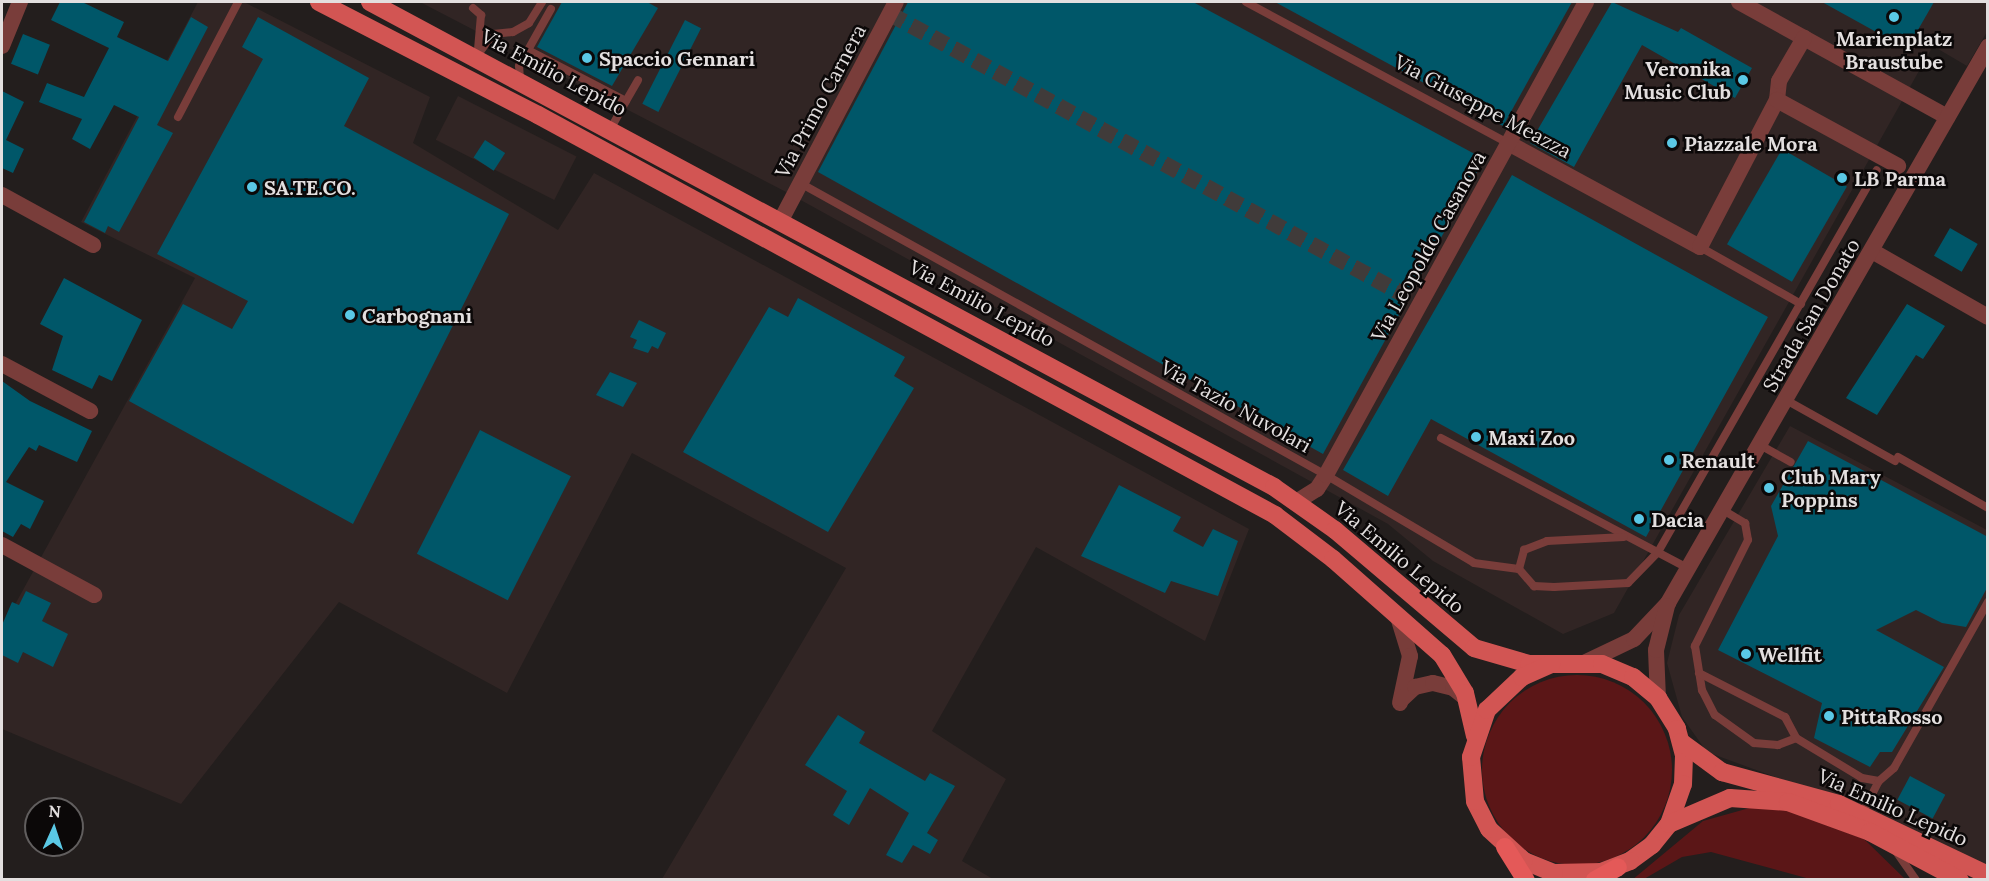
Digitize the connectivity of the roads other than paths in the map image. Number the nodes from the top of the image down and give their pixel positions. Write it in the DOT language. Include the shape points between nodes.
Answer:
graph roads {
  1 [pos="20,2"];
  2 [pos="238,2"];
  3 [pos="319,2"];
  4 [pos="370,2"];
  5 [pos="542,2"];
  6 [pos="896,2"];
  7 [pos="1246,2"];
  8 [pos="1586,2"];
  9 [pos="1739,2"];
  10 [pos="473,8"];
  11 [pos="551,9"];
  12 [pos="1804,38"];
  13 [pos="2,46"];
  14 [pos="1988,47"];
  15 [pos="528,50"];
  16 [pos="477,57"];
  17 [pos="520,79"];
  18 [pos="638,80"];
  19 [pos="1777,100"];
  20 [pos="626,101"];
  21 [pos="178,117"];
  22 [pos="1947,117"];
  23 [pos="611,128"];
  24 [pos="1510,144"];
  25 [pos="1898,166"];
  26 [pos="1877,170"];
  27 [pos="800,183"];
  28 [pos="2,195"];
  29 [pos="781,220"];
  30 [pos="93,245"];
  31 [pos="1700,247"];
  32 [pos="1872,251"];
  33 [pos="1801,304"];
  34 [pos="1988,317"];
  35 [pos="2,364"];
  36 [pos="1786,400"];
  37 [pos="90,411"];
  38 [pos="1441,438"];
  39 [pos="1760,445"];
  40 [pos="1791,462"];
  41 [pos="1326,475"];
  42 [pos="1296,502"];
  43 [pos="1988,508"];
  44 [pos="1723,510"];
  45 [pos="1625,537"];
  46 [pos="2,545"];
  47 [pos="1658,552"];
  48 [pos="1689,569"];
  49 [pos="1519,570"];
  50 [pos="94,595"];
  51 [pos="1988,602"];
  52 [pos="1668,603"];
  53 [pos="1387,605"];
  54 [pos="1586,662"];
  55 [pos="1551,664"];
  56 [pos="1699,673"];
  57 [pos="1658,698"];
  58 [pos="1469,705"];
  59 [pos="1475,736"];
  60 [pos="1796,738"];
  61 [pos="1681,742"];
  62 [pos="1879,781"];
  63 [pos="1862,814"];
  64 [pos="1669,824"];
  65 [pos="1890,842"];
  66 [pos="1505,847"];
  67 [pos="1907,852"];
  68 [pos="1618,867"];
  69 [pos="1988,875"];
  70 [pos="1526,879"];
  71 [pos="1595,879"];
  72 [pos="1916,879"];
  73 [pos="1960,879"];
  74 [pos="1977,879"];
  1 -- 13 [label="street"];
  2 -- 21 [label="lane"];
  3 -- 53 [label="main road" via="1249,500 1311,540"];
  4 -- 16 [label="main road, Via Emilio Lepido"];
  5 -- 16 [label="lane" via="529,23 513,32 493,34"];
  6 -- 27 [label="street, Via Primo Carnera"];
  7 -- 24 [label="lane, Via Giuseppe Meazza"];
  8 -- 24 [label="street, Via Leopoldo Casanova"];
  9 -- 12 [label="street"];
  10 -- 16 [label="lane" via="481,15"];
  11 -- 15 [label="lane"];
  12 -- 19 [label="street" via="1779,81"];
  12 -- 22 [label="street"];
  14 -- 22 [label="street, Strada San Donato"];
  15 -- 17 [label="lane" via="519,66"];
  15 -- 20 [label="lane"];
  16 -- 17 [label="main road, Via Emilio Lepido"];
  17 -- 23 [label="main road, Via Emilio Lepido"];
  18 -- 20 [label="lane"];
  19 -- 25 [label="street"];
  19 -- 31 [label="street"];
  20 -- 23 [label="lane"];
  22 -- 32 [label="street, Strada San Donato"];
  23 -- 29 [label="main road, Via Emilio Lepido"];
  24 -- 31 [label="street, Via Giuseppe Meazza"];
  24 -- 41 [label="street, Via Leopoldo Casanova"];
  26 -- 33 [label="lane, Via Tazio Nuvolari"];
  27 -- 29 [label="street, Via Primo Carnera"];
  27 -- 41 [label="lane, Via Tazio Nuvolari"];
  28 -- 30 [label="street"];
  29 -- 42 [label="main road, Via Emilio Lepido"];
  31 -- 33 [label="lane"];
  32 -- 34 [label="street"];
  32 -- 36 [label="street, Strada San Donato"];
  33 -- 47 [label="lane, Via Tazio Nuvolari"];
  35 -- 37 [label="street"];
  36 -- 39 [label="street, Strada San Donato"];
  36 -- 43 [label="lane"];
  38 -- 45 [label="lane"];
  39 -- 40 [label="lane"];
  39 -- 44 [label="street, Strada San Donato"];
  41 -- 42 [label="street, Via Leopoldo Casanova" via="1317,489"];
  41 -- 49 [label="lane, Via Tazio Nuvolari" via="1474,563"];
  42 -- 55 [label="main road, Via Emilio Lepido" via="1474,648 1507,660"];
  44 -- 48 [label="street, Strada San Donato"];
  44 -- 56 [label="lane" via="1745,523 1748,540 1695,646"];
  45 -- 47 [label="lane"];
  45 -- 49 [label="lane" via="1546,541 1524,550"];
  46 -- 50 [label="street"];
  47 -- 48 [label="lane"];
  47 -- 49 [label="lane, Via Tazio Nuvolari" via="1628,583 1534,586"];
  48 -- 52 [label="street, Strada San Donato"];
  51 -- 62 [label="lane" via="1894,768"];
  52 -- 54 [label="street, Strada San Donato" via="1634,639"];
  52 -- 57 [label="street, Strada San Donato" via="1656,650"];
  53 -- 58 [label="main road" via="1451,665"];
  53 -- 58 [label="street" via="1401,622 1408,644 1400,703 1414,687 1433,683 1457,690"];
  54 -- 55 [label="main road"];
  54 -- 57 [label="main road" via="1618,669"];
  55 -- 59 [label="main road" via="1508,686 1487,710"];
  56 -- 60 [label="lane" via="1785,717"];
  56 -- 60 [label="lane" via="1715,715 1732,731 1754,743 1778,745"];
  57 -- 61 [label="main road"];
  58 -- 59 [label="main road"];
  59 -- 66 [label="main road" via="1470,770 1475,801"];
  60 -- 62 [label="lane" via="1862,778"];
  61 -- 63 [label="main road, Via Emilio Lepido" via="1722,772 1809,793"];
  61 -- 64 [label="main road" via="1683,784"];
  62 -- 63 [label="lane"];
  63 -- 69 [label="main road, Via Emilio Lepido"];
  64 -- 65 [label="main road, Via Emilio Lepido" via="1721,801 1756,797 1815,811"];
  64 -- 68 [label="main road" via="1652,845"];
  65 -- 67 [label="main road, Via Emilio Lepido"];
  65 -- 72 [label="lane"];
  66 -- 68 [label="main road" via="1524,861 1554,873 1586,875"];
  66 -- 70 [label="highway"];
  67 -- 73 [label="main road, Via Emilio Lepido"];
  67 -- 74 [label="main road, Via Emilio Lepido" via="1928,853"];
  68 -- 71 [label="highway"];
}
